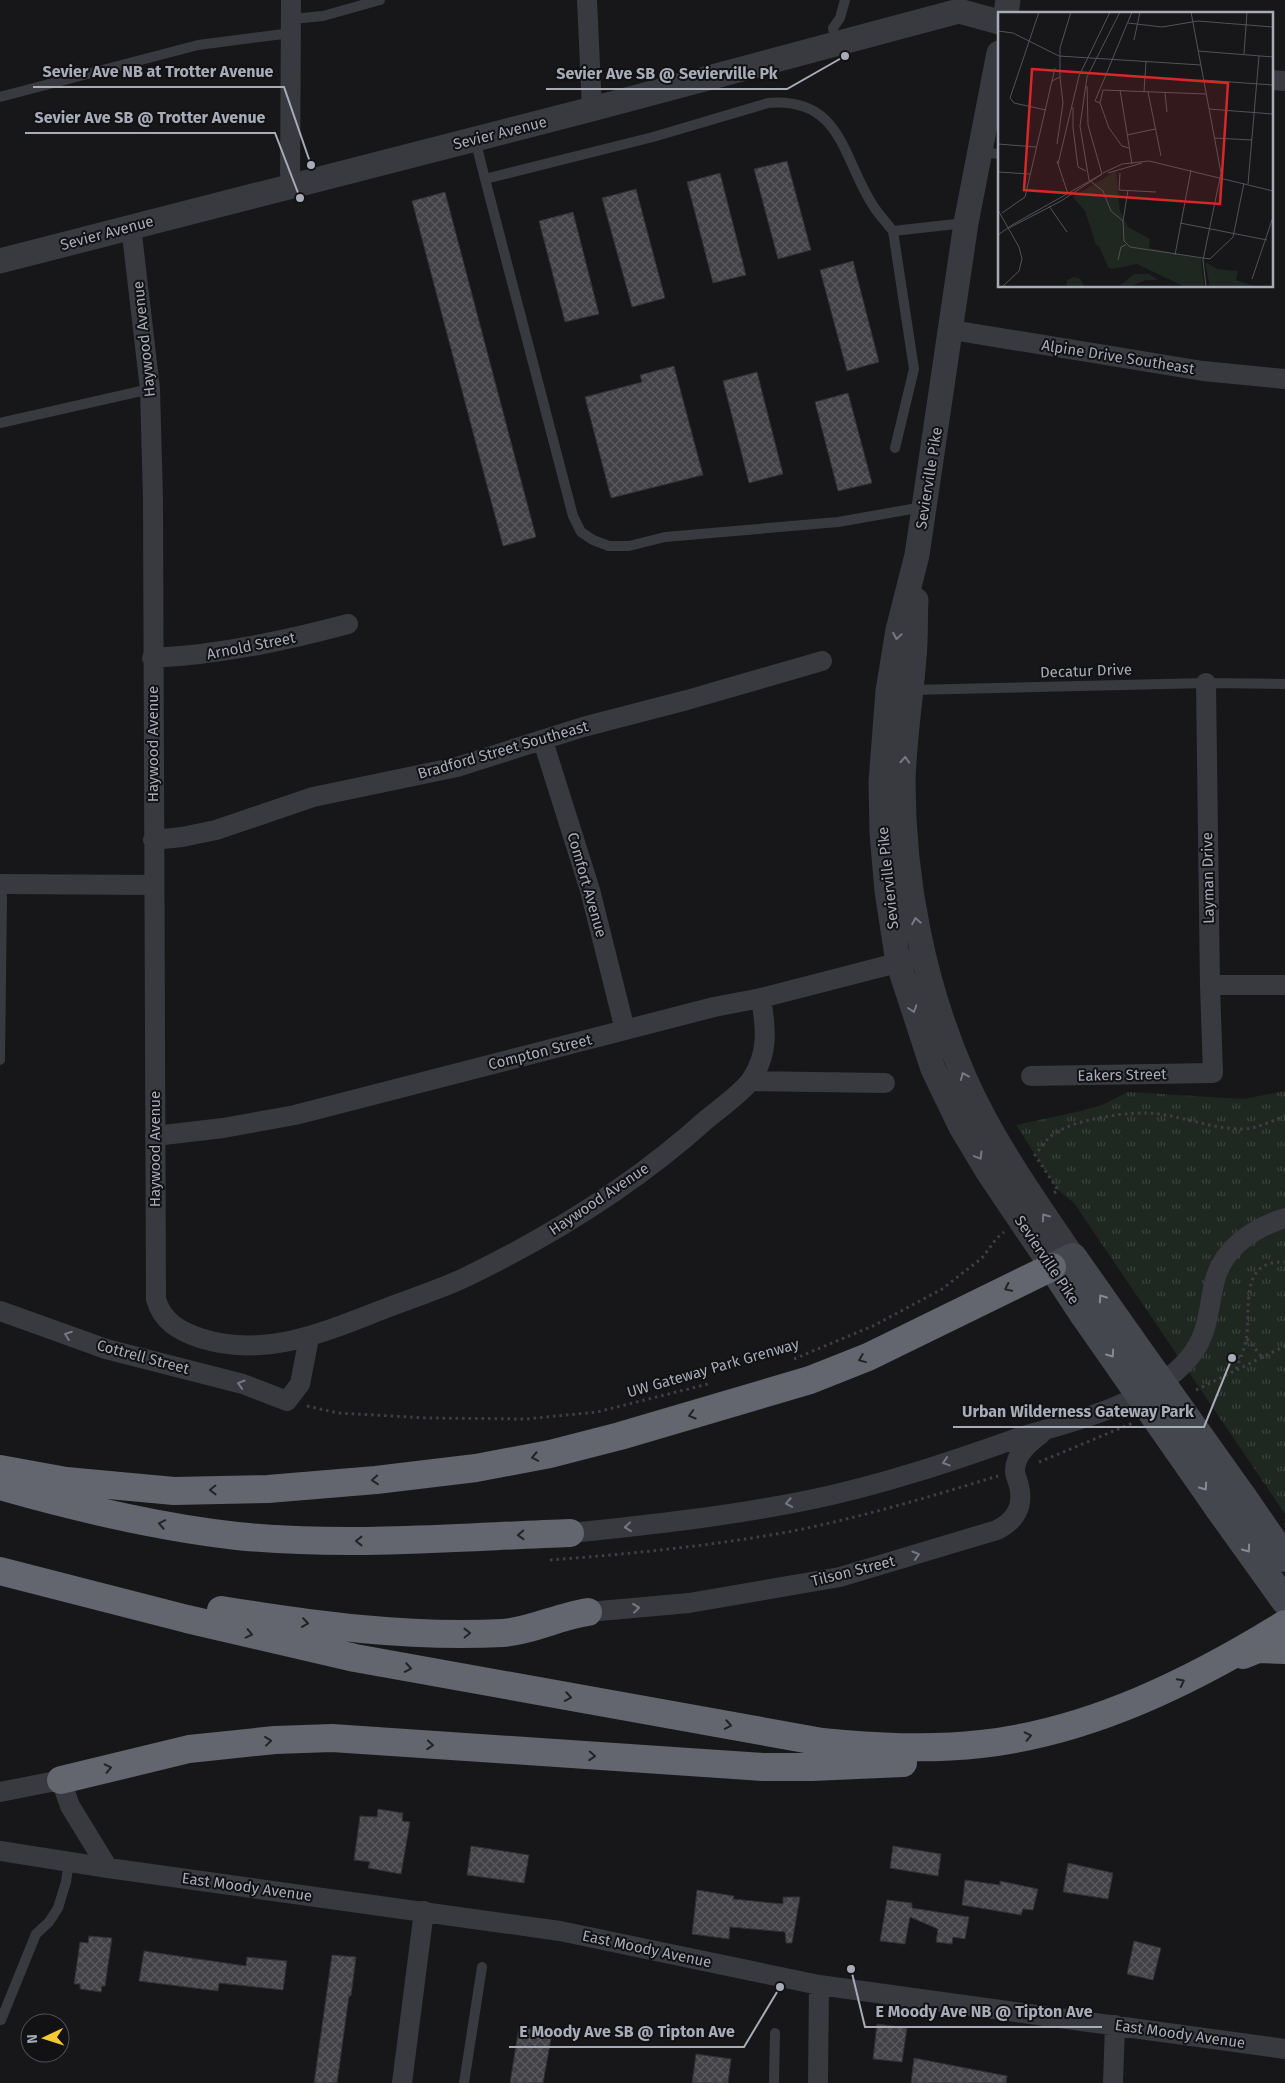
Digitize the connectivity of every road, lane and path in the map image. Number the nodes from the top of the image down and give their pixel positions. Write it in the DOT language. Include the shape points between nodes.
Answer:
graph roads {
  1 [pos="380,0"];
  2 [pos="587,0"];
  3 [pos="845,0"];
  4 [pos="961,0"];
  5 [pos="291,17"];
  6 [pos="933,18"];
  7 [pos="998,22"];
  8 [pos="836,43"];
  9 [pos="998,63"];
  10 [pos="1272,80"];
  11 [pos="1285,81"];
  12 [pos="0,98"];
  13 [pos="592,109"];
  14 [pos="475,139"];
  15 [pos="989,153"];
  16 [pos="485,179"];
  17 [pos="290,186"];
  18 [pos="966,223"];
  19 [pos="131,226"];
  20 [pos="894,231"];
  21 [pos="0,262"];
  22 [pos="952,330"];
  23 [pos="1285,379"];
  24 [pos="150,389"];
  25 [pos="0,423"];
  26 [pos="895,448"];
  27 [pos="925,507"];
  28 [pos="348,624"];
  29 [pos="152,658"];
  30 [pos="822,661"];
  31 [pos="1206,683"];
  32 [pos="1285,684"];
  33 [pos="900,691"];
  34 [pos="543,741"];
  35 [pos="153,840"];
  36 [pos="0,884"];
  37 [pos="153,885"];
  38 [pos="0,892"];
  39 [pos="924,956"];
  40 [pos="898,962"];
  41 [pos="1210,985"];
  42 [pos="1285,985"];
  43 [pos="761,998"];
  44 [pos="625,1030"];
  45 [pos="0,1060"];
  46 [pos="1213,1073"];
  47 [pos="1031,1076"];
  48 [pos="750,1081"];
  49 [pos="885,1083"];
  50 [pos="1285,1116"];
  51 [pos="155,1136"];
  52 [pos="1029,1213"];
  53 [pos="1285,1218"];
  54 [pos="1063,1262"];
  55 [pos="1285,1262"];
  56 [pos="0,1311"];
  57 [pos="309,1338"];
  58 [pos="1246,1339"];
  59 [pos="1262,1357"];
  60 [pos="790,1360"];
  61 [pos="1236,1369"];
  62 [pos="710,1383"];
  63 [pos="287,1401"];
  64 [pos="1043,1433"];
  65 [pos="976,1453"];
  66 [pos="0,1469"];
  67 [pos="1015,1471"];
  68 [pos="0,1486"];
  69 [pos="570,1533"];
  70 [pos="1285,1558"];
  71 [pos="0,1572"];
  72 [pos="32,1580"];
  73 [pos="1285,1601"];
  74 [pos="588,1612"];
  75 [pos="1285,1624"];
  76 [pos="1285,1650"];
  77 [pos="1212,1666"];
  78 [pos="980,1744"];
  79 [pos="61,1780"];
  80 [pos="0,1792"];
  81 [pos="0,1851"];
  82 [pos="69,1862"];
  83 [pos="108,1868"];
  84 [pos="424,1911"];
  85 [pos="482,1967"];
  86 [pos="819,1985"];
  87 [pos="2,2020"];
  88 [pos="1115,2025"];
  89 [pos="775,2033"];
  90 [pos="1285,2050"];
  91 [pos="402,2083"];
  92 [pos="464,2083"];
  93 [pos="774,2083"];
  94 [pos="818,2083"];
  95 [pos="1113,2083"];
  1 -- 5 [label="lane" via="323,16"];
  2 -- 13 [label="street"];
  3 -- 8 [label="lane" via="833,28"];
  4 -- 6 [label="street"];
  5 -- 12 [label="lane"];
  5 -- 17 [label="street"];
  6 -- 7 [label="street, Sevier Avenue" via="959,11"];
  6 -- 8 [label="street, Sevier Avenue"];
  8 -- 13 [label="street, Sevier Avenue"];
  9 -- 15 [label="street, Sevierville Pike"];
  10 -- 11 [label="street"];
  13 -- 14 [label="street, Sevier Avenue"];
  14 -- 16 [label="lane"];
  14 -- 17 [label="street, Sevier Avenue"];
  15 -- 18 [label="street, Sevierville Pike"];
  16 -- 20 [label="lane" via="653,137 768,103 782,102 813,110 827,120 840,136 874,207"];
  16 -- 27 [label="lane" via="572,516 581,532 609,546 629,546 666,537 838,522"];
  17 -- 19 [label="street, Sevier Avenue"];
  18 -- 20 [label="lane"];
  18 -- 22 [label="street, Sevierville Pike"];
  19 -- 21 [label="street, Sevier Avenue"];
  19 -- 24 [label="street, Haywood Avenue"];
  20 -- 26 [label="lane" via="914,369"];
  22 -- 23 [label="street, Alpine Drive Southeast" via="1203,371"];
  22 -- 27 [label="street, Sevierville Pike"];
  24 -- 25 [label="lane"];
  24 -- 29 [label="street, Haywood Avenue"];
  27 -- 33 [label="street, Sevierville Pike" via="918,555 898,630"];
  28 -- 29 [label="street, Arnold Street" via="303,636 195,656"];
  29 -- 35 [label="street, Haywood Avenue"];
  30 -- 34 [label="street, Bradford Street Southeast"];
  31 -- 32 [label="lane, Decatur Drive"];
  31 -- 33 [label="lane, Decatur Drive"];
  31 -- 41 [label="street, Layman Drive"];
  39 -- 33 [label="street, Sevierville Pike, one-way" via="910,886 904,829"];
  33 -- 40 [label="street, Sevierville Pike" via="881,782 887,891"];
  34 -- 35 [label="street, Bradford Street Southeast" via="457,767 313,797 216,830"];
  34 -- 44 [label="street, Comfort Avenue" via="590,890"];
  35 -- 37 [label="street, Haywood Avenue"];
  36 -- 37 [label="street"];
  37 -- 51 [label="street, Haywood Avenue"];
  38 -- 45 [label="lane"];
  39 -- 40 [label="street, Compton Street"];
  52 -- 39 [label="street, Sevierville Pike, one-way" via="965,1079 938,1008"];
  40 -- 43 [label="street, Compton Street"];
  40 -- 52 [label="street, Sevierville Pike, one-way" via="933,1069 961,1127"];
  41 -- 42 [label="street"];
  41 -- 46 [label="street, Layman Drive"];
  43 -- 44 [label="street, Compton Street"];
  43 -- 48 [label="street, Haywood Avenue" via="766,1032 763,1053"];
  44 -- 51 [label="street, Compton Street" via="295,1115 213,1130"];
  46 -- 47 [label="street, Eakers Street"];
  48 -- 49 [label="street"];
  48 -- 57 [label="street, Haywood Avenue" via="682,1142 565,1224 462,1279"];
  50 -- 52 [label="path, UW Gateway Park Grenway" via="1242,1129 1200,1124 1158,1113 1119,1114 1084,1121 1051,1136 1035,1155 1058,1190"];
  51 -- 57 [label="street, Haywood Avenue" via="156,1299 165,1318 187,1334 236,1345"];
  52 -- 54 [label="street, Sevierville Pike"];
  52 -- 60 [label="path, UW Gateway Park Grenway" via="996,1239 982,1258 942,1289 875,1325"];
  53 -- 64 [label="street" via="1240,1240 1228,1252 1217,1272 1208,1324 1200,1344 1175,1372 1128,1400"];
  54 -- 66 [label="highway, one-way" via="868,1357 810,1380 550,1454 476,1468 268,1489 174,1491 75,1482"];
  70 -- 54 [label="main road, Sevierville Pike, one-way, bridge" via="1130,1338"];
  54 -- 73 [label="main road, Sevierville Pike, one-way, bridge" via="1083,1314"];
  55 -- 58 [label="path" via="1268,1264 1256,1272 1248,1297"];
  63 -- 56 [label="street, Cottrell Street, one-way" via="243,1384 106,1349"];
  57 -- 63 [label="street" via="300,1384"];
  58 -- 59 [label="path"];
  58 -- 61 [label="path"];
  62 -- 63 [label="path, UW Gateway Park Grenway" via="597,1412 526,1420 338,1413"];
  64 -- 65 [label="street" via="1023,1436"];
  64 -- 67 [label="street" via="1023,1450"];
  65 -- 67 [label="street" via="1003,1461"];
  65 -- 69 [label="street, one-way" via="896,1478 811,1499 714,1516"];
  74 -- 67 [label="street, Tilson Street, one-way" via="689,1603 840,1577 997,1530 1012,1521 1019,1509 1020,1489"];
  69 -- 68 [label="highway, one-way" via="374,1541 237,1536 113,1514"];
  71 -- 72 [label="highway"];
  72 -- 74 [label="highway, one-way" via="347,1628 504,1632"];
  72 -- 78 [label="highway, one-way" via="355,1658 822,1742 885,1748"];
  75 -- 77 [label="highway"];
  76 -- 77 [label="highway" via="1258,1650"];
  78 -- 77 [label="highway, one-way" via="1061,1728 1103,1715 1177,1685"];
  79 -- 78 [label="highway, one-way" via="189,1749 284,1739 332,1738 706,1764 812,1767 926,1761"];
  79 -- 80 [label="street"];
  79 -- 83 [label="street" via="70,1806"];
  81 -- 82 [label="street, East Moody Avenue"];
  82 -- 83 [label="street, East Moody Avenue"];
  82 -- 87 [label="lane" via="58,1908 36,1934"];
  83 -- 84 [label="street, East Moody Avenue"];
  84 -- 86 [label="street, East Moody Avenue" via="560,1931"];
  84 -- 91 [label="street"];
  85 -- 92 [label="lane"];
  86 -- 88 [label="street, East Moody Avenue"];
  86 -- 94 [label="street"];
  88 -- 90 [label="street, East Moody Avenue"];
  88 -- 95 [label="street"];
  89 -- 93 [label="lane"];
}
